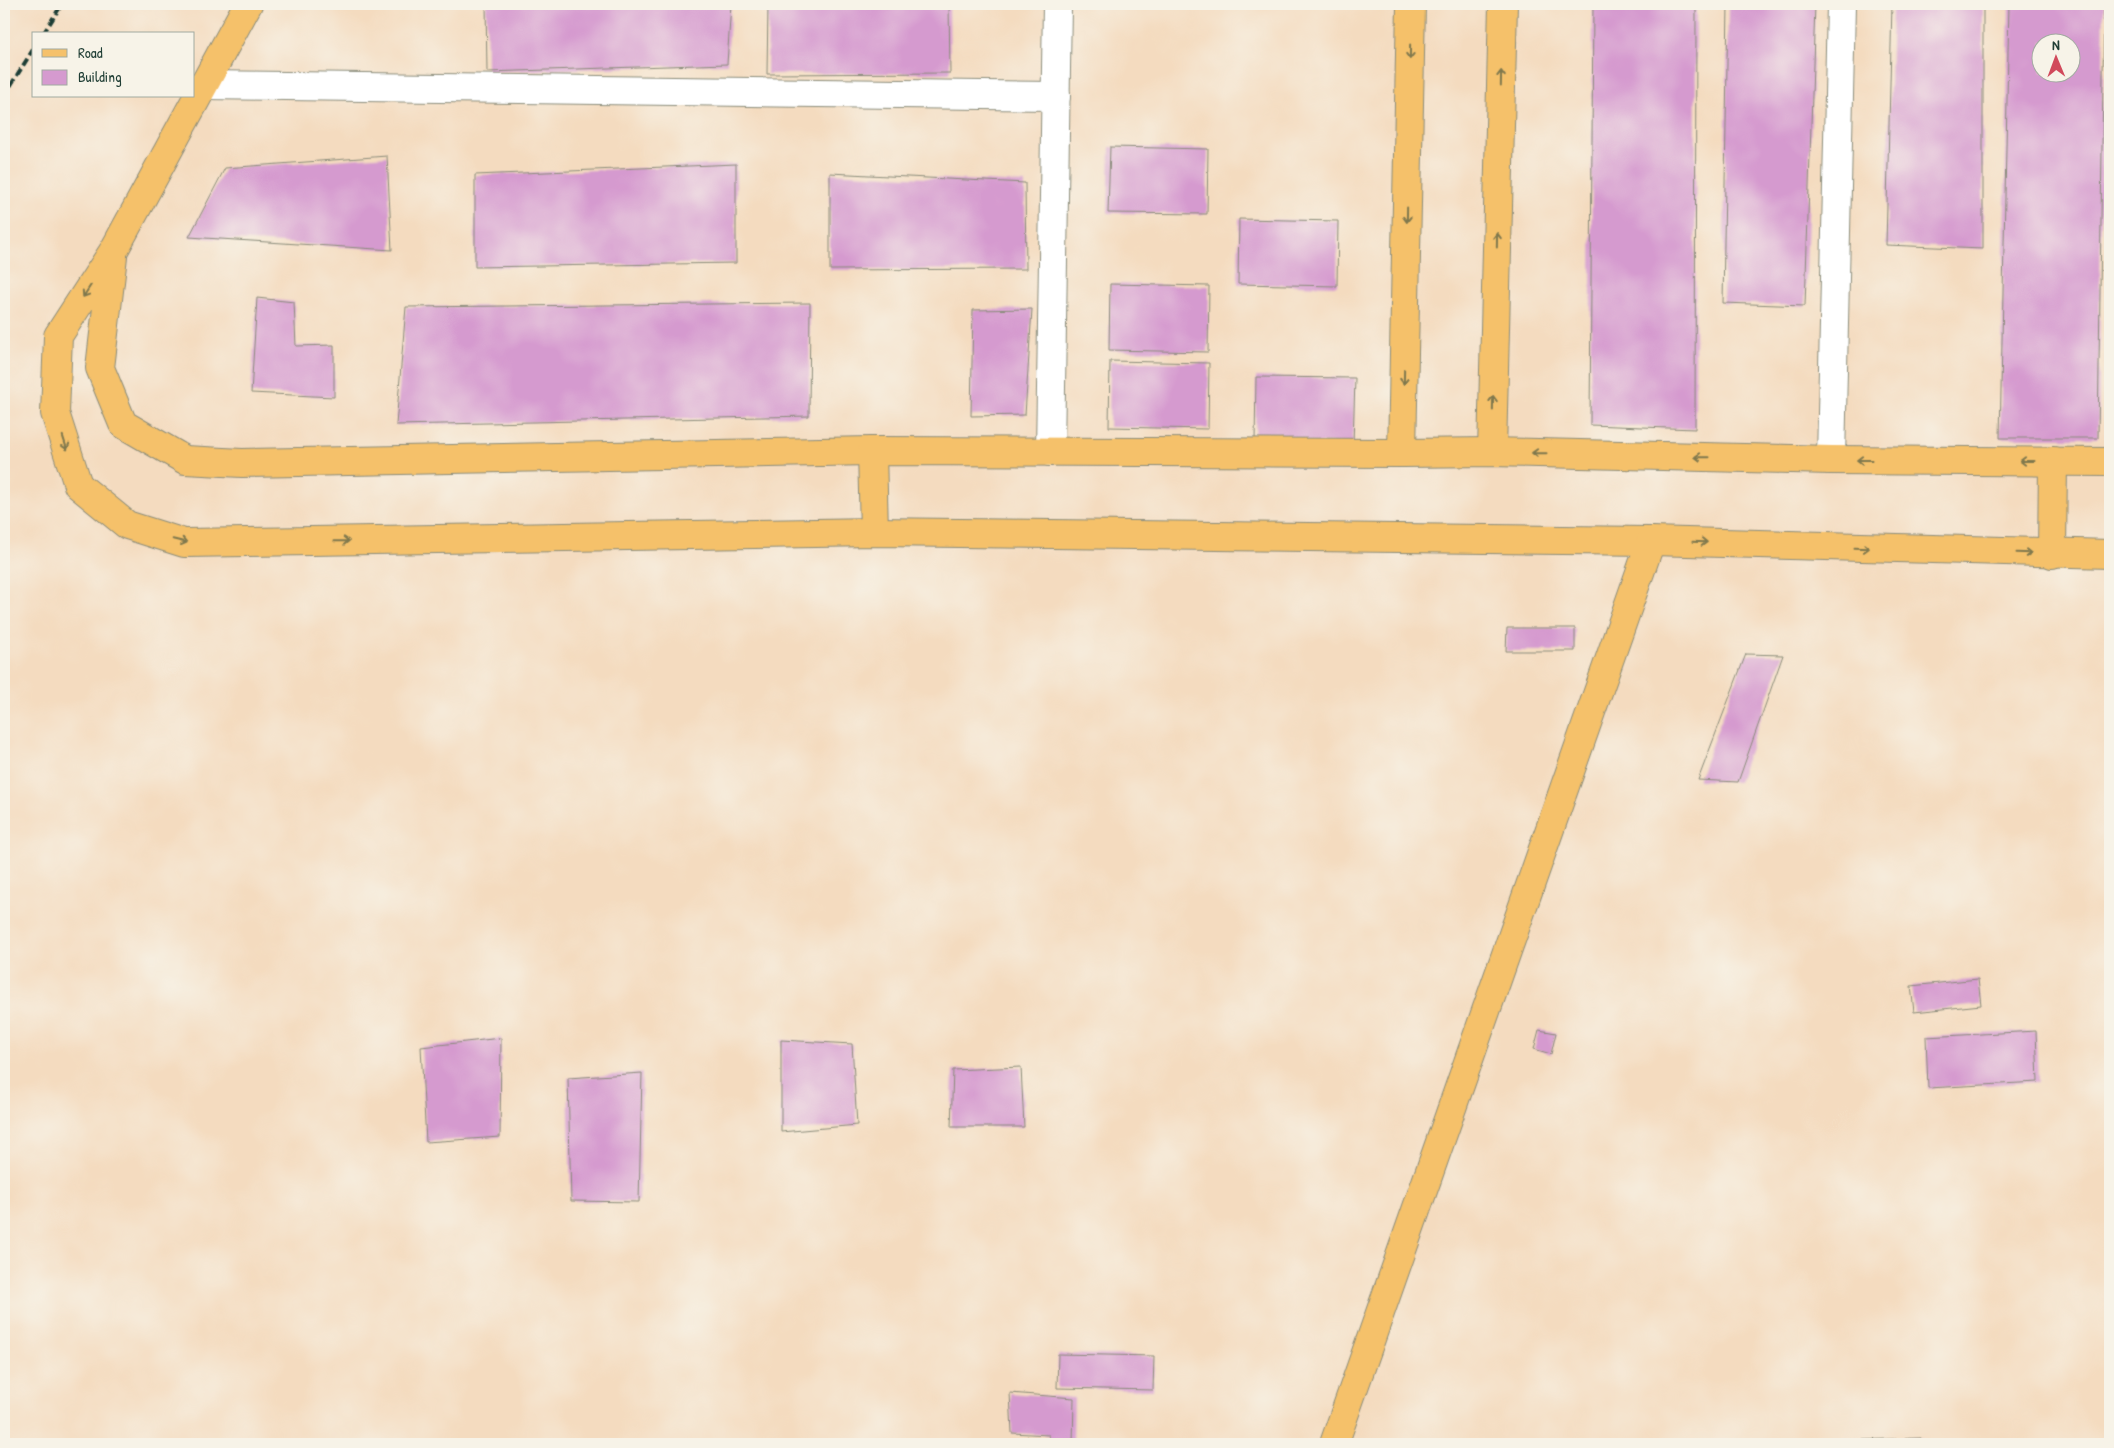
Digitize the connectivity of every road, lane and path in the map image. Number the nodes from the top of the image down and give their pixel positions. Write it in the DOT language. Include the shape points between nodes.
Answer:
graph roads {
  1 [pos="248,4"];
  2 [pos="1058,4"];
  3 [pos="1411,4"];
  4 [pos="1503,4"];
  5 [pos="1841,4"];
  6 [pos="203,85"];
  7 [pos="1056,96"];
  8 [pos="114,250"];
  9 [pos="872,452"];
  10 [pos="1050,452"];
  11 [pos="1492,452"];
  12 [pos="1402,453"];
  13 [pos="1831,460"];
  14 [pos="2053,461"];
  15 [pos="2110,462"];
  16 [pos="874,532"];
  17 [pos="1651,541"];
  18 [pos="2052,554"];
  19 [pos="2110,554"];
  20 [pos="1334,1444"];
  1 -- 6 [label="main road"];
  2 -- 7 [label="street"];
  3 -- 12 [label="main road, one-way"];
  11 -- 4 [label="main road, one-way"];
  5 -- 13 [label="street"];
  6 -- 7 [label="street"];
  6 -- 8 [label="main road"];
  7 -- 10 [label="street"];
  8 -- 9 [label="main road" via="100,368 123,424 185,460 242,463"];
  8 -- 16 [label="main road, one-way" via="58,336 55,413 78,485 127,525 184,543"];
  9 -- 10 [label="main road"];
  9 -- 16 [label="main road"];
  10 -- 12 [label="main road"];
  11 -- 12 [label="main road"];
  13 -- 11 [label="main road, one-way"];
  14 -- 13 [label="main road, one-way"];
  14 -- 15 [label="main road"];
  14 -- 18 [label="main road"];
  16 -- 17 [label="main road"];
  17 -- 18 [label="main road, one-way"];
  17 -- 20 [label="main road"];
  18 -- 19 [label="main road"];
}
